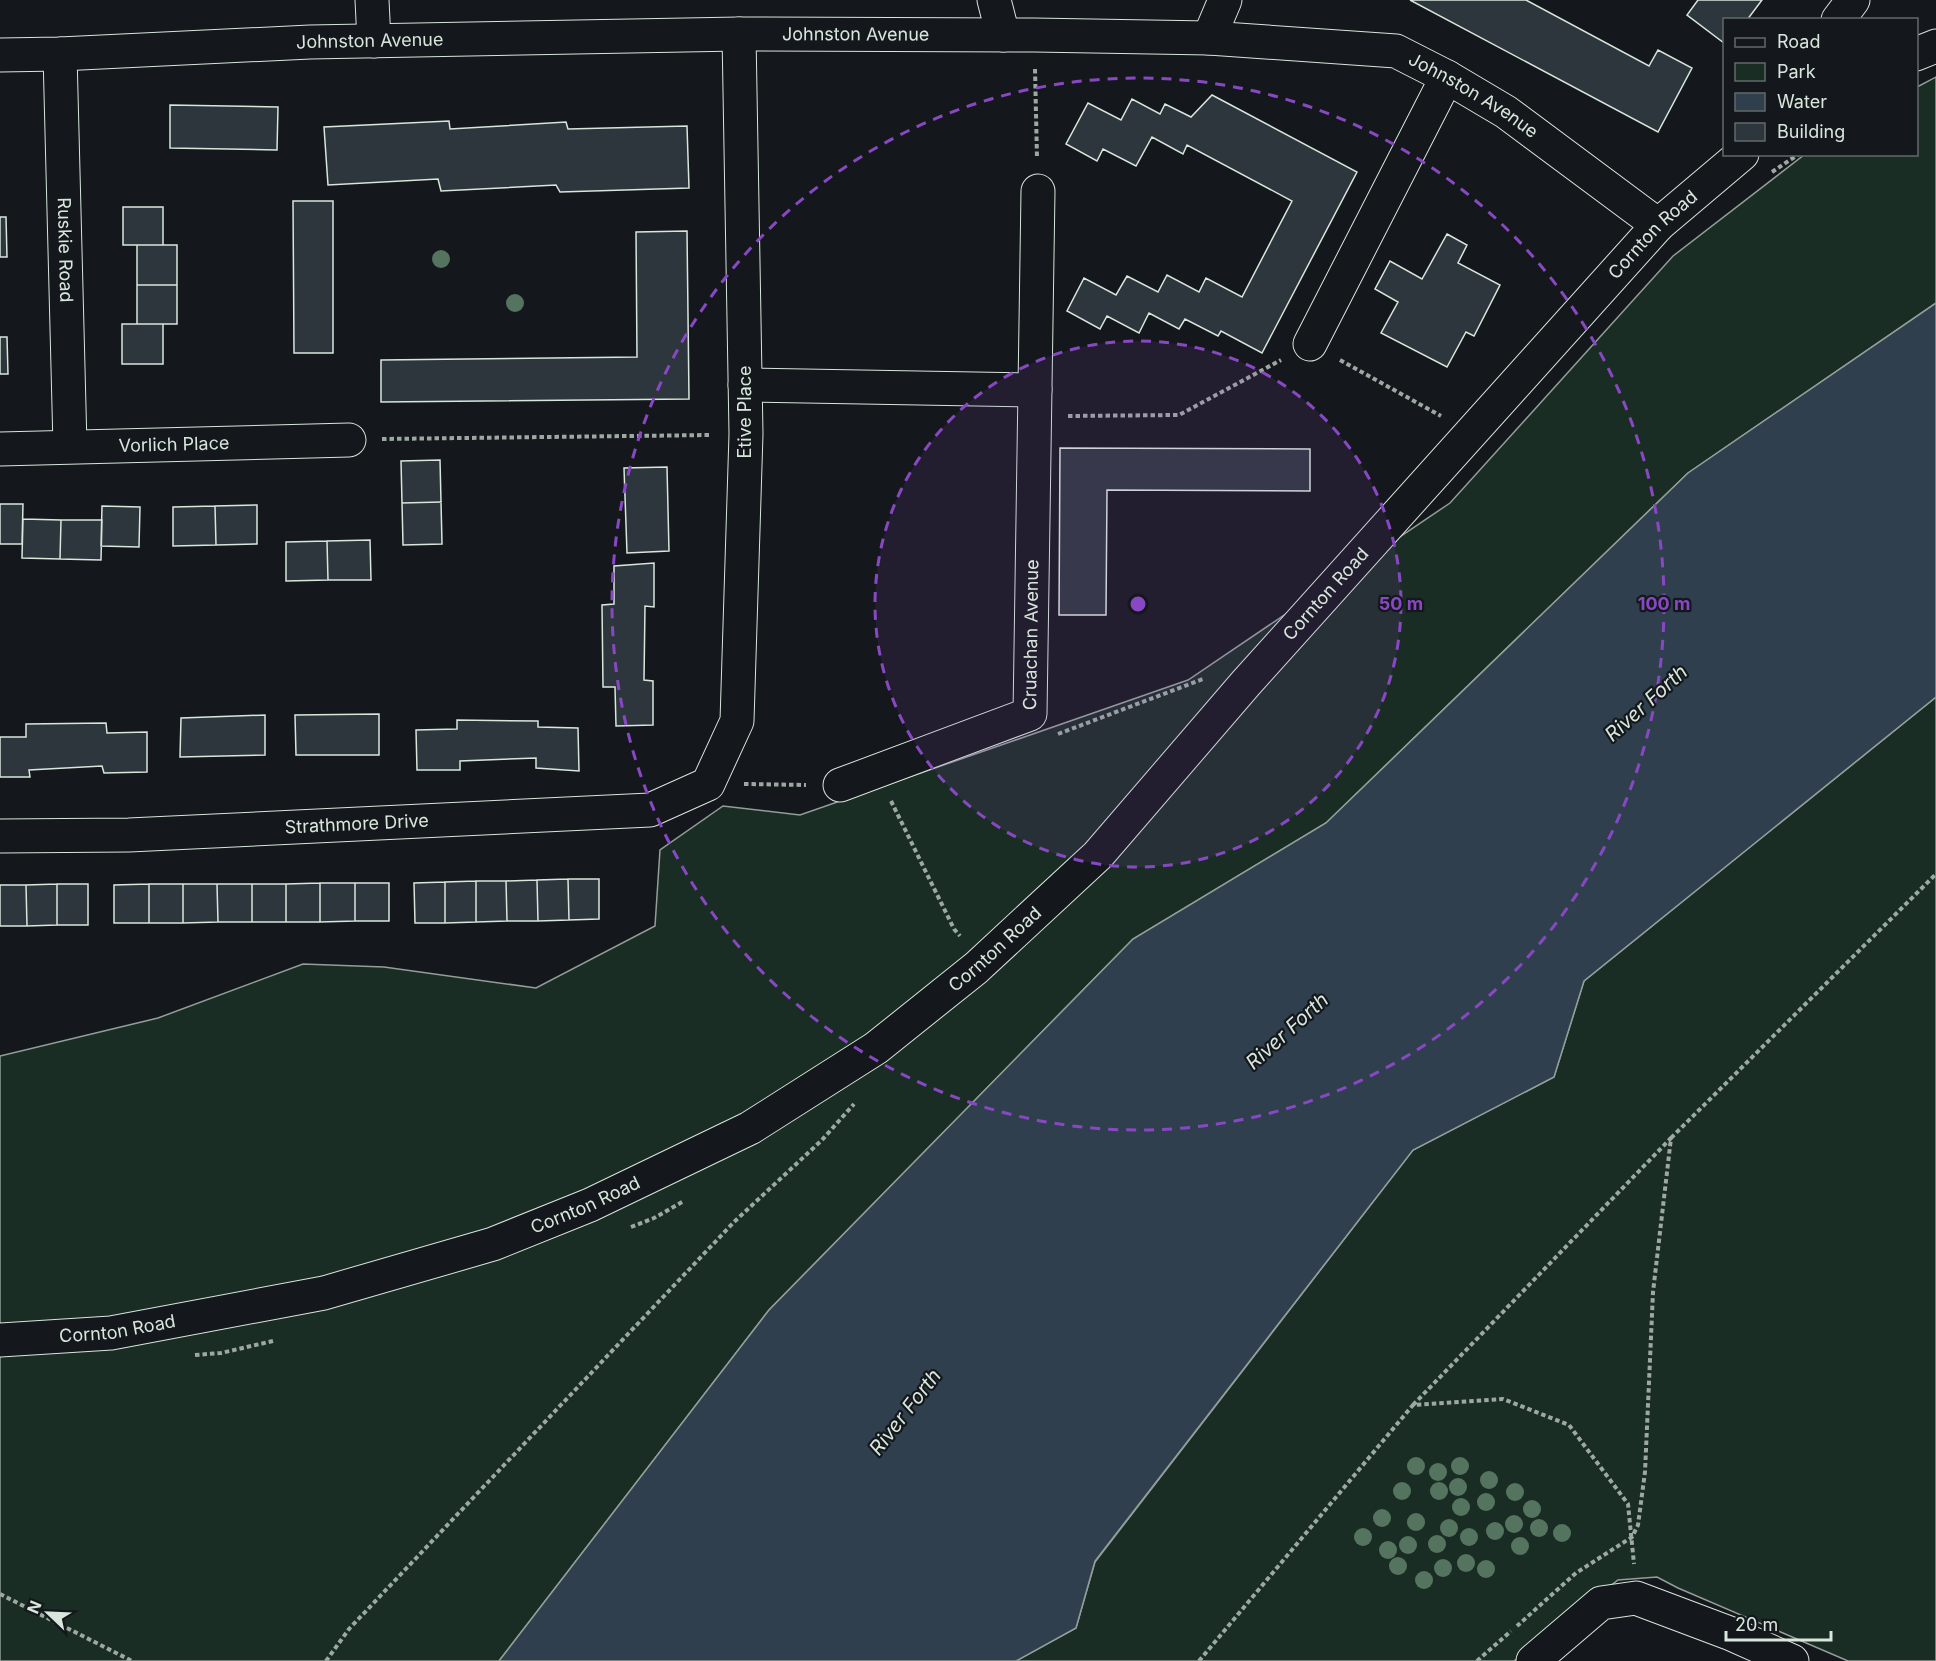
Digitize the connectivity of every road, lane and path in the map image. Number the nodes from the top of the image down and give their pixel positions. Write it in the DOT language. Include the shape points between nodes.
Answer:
graph roads {
  1 [pos="372,0"];
  2 [pos="994,0"];
  3 [pos="1225,0"];
  4 [pos="1853,0"];
  5 [pos="1840,18"];
  6 [pos="739,34"];
  7 [pos="1018,35"];
  8 [pos="1209,38"];
  9 [pos="374,41"];
  10 [pos="1936,46"];
  11 [pos="60,54"];
  12 [pos="1918,54"];
  13 [pos="0,55"];
  14 [pos="1448,77"];
  15 [pos="1740,156"];
  16 [pos="1796,156"];
  17 [pos="1770,174"];
  18 [pos="1038,191"];
  19 [pos="1658,225"];
  20 [pos="1310,344"];
  21 [pos="745,385"];
  22 [pos="1035,404"];
  23 [pos="1471,433"];
  24 [pos="746,434"];
  25 [pos="349,440"];
  26 [pos="70,446"];
  27 [pos="0,448"];
  28 [pos="1204,678"];
  29 [pos="1052,736"];
  30 [pos="881,770"];
  31 [pos="708,784"];
  32 [pos="840,785"];
  33 [pos="0,836"];
  34 [pos="1936,874"];
  35 [pos="982,963"];
  36 [pos="837,1112"];
  37 [pos="1671,1138"];
  38 [pos="693,1196"];
  39 [pos="623,1230"];
  40 [pos="0,1340"];
  41 [pos="277,1340"];
  42 [pos="188,1356"];
  43 [pos="1413,1405"];
  44 [pos="1632,1537"];
  45 [pos="0,1594"];
  46 [pos="1636,1598"];
  47 [pos="132,1661"];
  48 [pos="326,1661"];
  49 [pos="1199,1661"];
  50 [pos="1533,1661"];
  51 [pos="1792,1661"];
  1 -- 9 [label="street"];
  2 -- 7 [label="street"];
  3 -- 8 [label="street"];
  4 -- 5 [label="street"];
  6 -- 7 [label="street, Johnston Avenue"];
  6 -- 9 [label="street, Johnston Avenue"];
  6 -- 21 [label="street, Etive Place"];
  7 -- 8 [label="street, Johnston Avenue"];
  7 -- 18 [label="path"];
  8 -- 14 [label="street, Johnston Avenue" via="1396,51"];
  9 -- 11 [label="street, Johnston Avenue"];
  10 -- 12 [label="street"];
  11 -- 13 [label="street, Johnston Avenue"];
  11 -- 26 [label="street, Ruskie Road"];
  14 -- 19 [label="street, Johnston Avenue" via="1506,112"];
  14 -- 20 [label="street"];
  15 -- 19 [label="street, Cornton Road"];
  16 -- 17 [label="path"];
  18 -- 22 [label="street, Cruachan Avenue"];
  19 -- 23 [label="street, Cornton Road"];
  20 -- 22 [label="path" via="1179,415"];
  20 -- 23 [label="path"];
  21 -- 22 [label="street"];
  21 -- 24 [label="street, Etive Place"];
  22 -- 30 [label="street, Cruachan Avenue" via="1030,714"];
  23 -- 35 [label="street, Cornton Road" via="1246,683 1098,855"];
  24 -- 25 [label="path"];
  24 -- 31 [label="street, Etive Place" via="737,722"];
  25 -- 26 [label="street, Vorlich Place"];
  26 -- 27 [label="street, Vorlich Place"];
  28 -- 29 [label="path"];
  30 -- 32 [label="street, Cruachan Avenue"];
  30 -- 35 [label="path" via="890,798 954,929"];
  31 -- 32 [label="path"];
  31 -- 33 [label="street, Strathmore Drive" via="650,810 129,835"];
  34 -- 37 [label="path"];
  35 -- 40 [label="street, Cornton Road" via="876,1048 750,1128 590,1205 493,1244 324,1293 111,1333"];
  36 -- 48 [label="path" via="856,1100 822,1140 734,1222 349,1629"];
  37 -- 43 [label="path"];
  37 -- 44 [label="path" via="1653,1292 1645,1472 1638,1525"];
  38 -- 39 [label="path"];
  41 -- 42 [label="path"];
  43 -- 44 [label="path" via="1503,1399 1569,1425 1628,1504"];
  43 -- 49 [label="path"];
  44 -- 46 [label="path"];
  45 -- 47 [label="path"];
  46 -- 50 [label="street" via="1601,1604"];
  46 -- 51 [label="street"];
}
